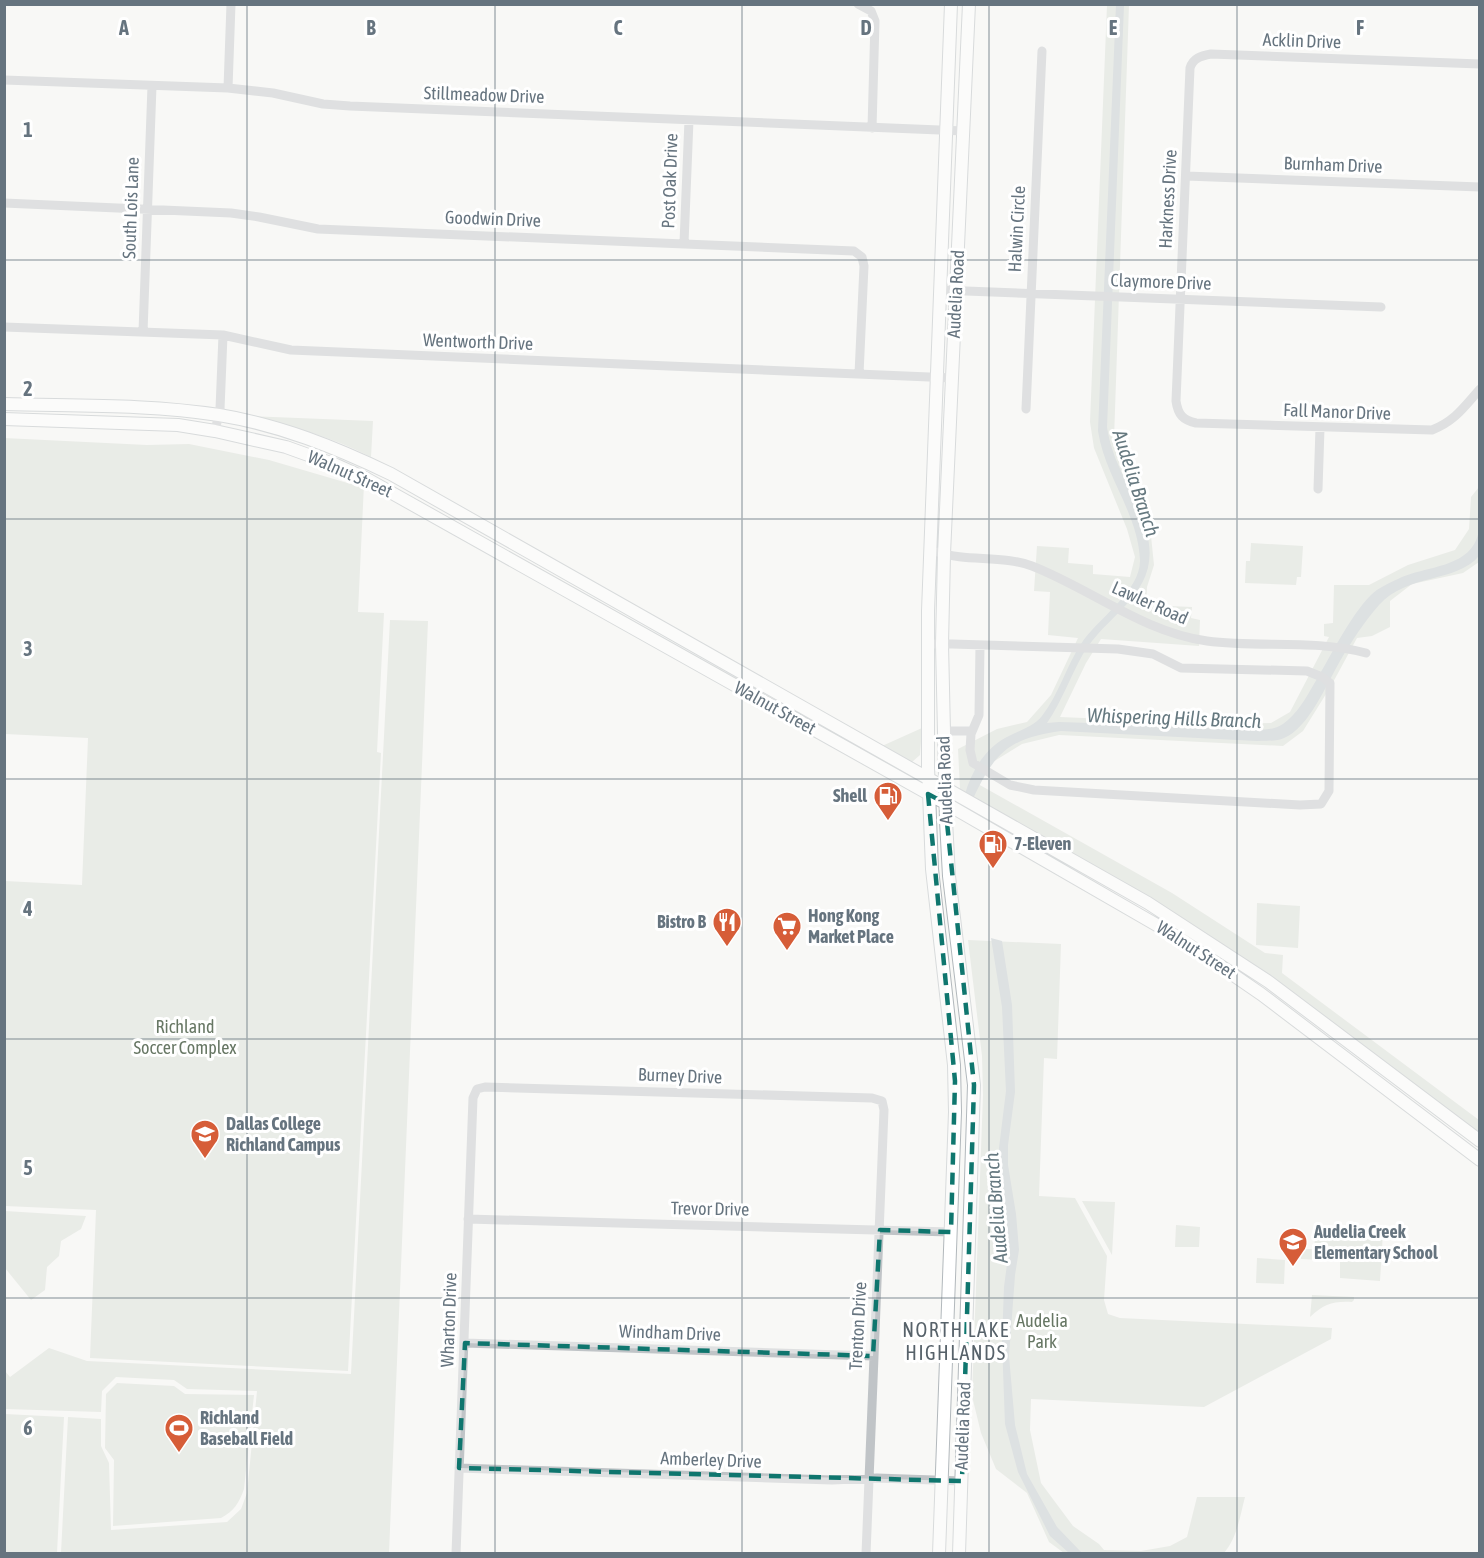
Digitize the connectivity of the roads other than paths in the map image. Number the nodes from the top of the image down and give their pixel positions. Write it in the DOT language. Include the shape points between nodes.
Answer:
graph roads {
  1 [pos="231,4"];
  2 [pos="858,4"];
  3 [pos="951,4"];
  4 [pos="969,4"];
  5 [pos="1042,51"];
  6 [pos="1196,59"];
  7 [pos="1479,64"];
  8 [pos="4,80"];
  9 [pos="152,86"];
  10 [pos="228,88"];
  11 [pos="689,120"];
  12 [pos="872,128"];
  13 [pos="946,130"];
  14 [pos="964,131"];
  15 [pos="1186,176"];
  16 [pos="1479,187"];
  17 [pos="4,203"];
  18 [pos="148,209"];
  19 [pos="684,243"];
  20 [pos="940,290"];
  21 [pos="957,290"];
  22 [pos="1031,293"];
  23 [pos="1180,299"];
  24 [pos="1381,307"];
  25 [pos="4,327"];
  26 [pos="143,332"];
  27 [pos="223,335"];
  28 [pos="859,374"];
  29 [pos="936,377"];
  30 [pos="953,378"];
  31 [pos="1479,389"];
  32 [pos="4,404"];
  33 [pos="1026,409"];
  34 [pos="219,415"];
  35 [pos="1180,415"];
  36 [pos="4,419"];
  37 [pos="1320,428"];
  38 [pos="215,431"];
  39 [pos="1318,489"];
  40 [pos="404,498"];
  41 [pos="455,509"];
  42 [pos="930,548"];
  43 [pos="944,554"];
  44 [pos="571,576"];
  45 [pos="563,588"];
  46 [pos="927,644"];
  47 [pos="942,644"];
  48 [pos="982,645"];
  49 [pos="698,648"];
  50 [pos="1365,653"];
  51 [pos="690,661"];
  52 [pos="944,731"];
  53 [pos="972,731"];
  54 [pos="928,779"];
  55 [pos="945,789"];
  56 [pos="928,794"];
  57 [pos="945,803"];
  58 [pos="950,1023"];
  59 [pos="966,1023"];
  60 [pos="477,1089"];
  61 [pos="882,1101"];
  62 [pos="1479,1141"];
  63 [pos="1479,1160"];
  64 [pos="468,1219"];
  65 [pos="880,1230"];
  66 [pos="951,1232"];
  67 [pos="970,1232"];
  68 [pos="465,1343"];
  69 [pos="873,1356"];
  70 [pos="945,1402"];
  71 [pos="964,1403"];
  72 [pos="944,1417"];
  73 [pos="964,1418"];
  74 [pos="459,1468"];
  75 [pos="869,1478"];
  76 [pos="942,1480"];
  77 [pos="962,1481"];
  78 [pos="456,1554"];
  79 [pos="866,1554"];
  80 [pos="939,1554"];
  81 [pos="959,1554"];
  1 -- 10 [label="street"];
  2 -- 12 [label="street" via="871,11 875,21"];
  3 -- 13 [label="main road, Audelia Road"];
  4 -- 14 [label="main road, Audelia Road"];
  5 -- 22 [label="street, Halwin Circle"];
  6 -- 7 [label="street, Acklin Drive" via="1211,54"];
  6 -- 15 [label="street, Harkness Drive" via="1190,68"];
  8 -- 9 [label="street, Stillmeadow Drive"];
  9 -- 10 [label="street, Stillmeadow Drive"];
  9 -- 18 [label="street, South Lois Lane"];
  10 -- 11 [label="street, Stillmeadow Drive" via="350,106"];
  11 -- 12 [label="street, Stillmeadow Drive"];
  11 -- 19 [label="street, Post Oak Drive"];
  12 -- 13 [label="street, Stillmeadow Drive"];
  13 -- 14 [label="street, Stillmeadow Drive"];
  13 -- 20 [label="main road, Audelia Road"];
  14 -- 21 [label="main road, Audelia Road"];
  15 -- 16 [label="street, Burnham Drive"];
  15 -- 23 [label="street, Harkness Drive"];
  17 -- 18 [label="street, Goodwin Drive"];
  18 -- 19 [label="street, Goodwin Drive" via="260,216 318,229"];
  18 -- 26 [label="street, South Lois Lane"];
  19 -- 28 [label="street, Goodwin Drive" via="854,251 862,257 864,266"];
  20 -- 21 [label="street, Claymore Drive"];
  20 -- 29 [label="main road, Audelia Road"];
  21 -- 22 [label="street, Claymore Drive"];
  21 -- 30 [label="main road, Audelia Road"];
  22 -- 23 [label="street, Claymore Drive"];
  22 -- 33 [label="street, Halwin Circle"];
  23 -- 24 [label="street, Claymore Drive"];
  23 -- 35 [label="street, Harkness Drive" via="1176,401"];
  25 -- 26 [label="street, Wentworth Drive"];
  26 -- 27 [label="street, Wentworth Drive"];
  27 -- 28 [label="street, Wentworth Drive" via="291,350"];
  27 -- 34 [label="street"];
  28 -- 29 [label="street, Wentworth Drive"];
  29 -- 30 [label="street, Wentworth Drive"];
  29 -- 42 [label="main road, Audelia Road"];
  30 -- 43 [label="main road, Audelia Road"];
  31 -- 37 [label="street, Fall Manor Drive" via="1456,417 1432,430"];
  32 -- 34 [label="main road, Walnut Street"];
  34 -- 38 [label="street"];
  34 -- 41 [label="main road, Walnut Street" via="335,448"];
  35 -- 37 [label="street, Fall Manor Drive" via="1196,423"];
  36 -- 38 [label="main road, Walnut Street"];
  37 -- 39 [label="street"];
  38 -- 40 [label="main road, Walnut Street" via="296,450"];
  40 -- 41 [label="main road" via="408,494 435,507"];
  40 -- 45 [label="main road, Walnut Street"];
  41 -- 44 [label="main road, Walnut Street"];
  42 -- 43 [label="street, Lawler Road"];
  42 -- 46 [label="main road, Audelia Road"];
  43 -- 47 [label="main road, Audelia Road"];
  43 -- 50 [label="street, Lawler Road" via="1030,565 1160,629 1208,641 1335,646"];
  44 -- 45 [label="main road"];
  44 -- 49 [label="main road, Walnut Street"];
  45 -- 51 [label="main road, Walnut Street"];
  46 -- 47 [label="street"];
  46 -- 54 [label="main road, Audelia Road"];
  47 -- 48 [label="street"];
  47 -- 52 [label="main road, Audelia Road"];
  48 -- 53 [label="street" via="979,715"];
  48 -- 53 [label="street" via="1153,654 1181,669 1309,672 1322,676 1331,689 1329,791 1321,804 1300,805 1034,790 1010,785 973,763"];
  49 -- 51 [label="main road"];
  49 -- 54 [label="main road, Walnut Street"];
  51 -- 56 [label="main road, Walnut Street"];
  52 -- 53 [label="street"];
  52 -- 55 [label="main road, Audelia Road"];
  54 -- 55 [label="main road, Walnut Street"];
  54 -- 56 [label="main road, Audelia Road"];
  55 -- 57 [label="main road, Audelia Road"];
  55 -- 62 [label="main road, Walnut Street" via="1148,903 1217,947"];
  56 -- 57 [label="main road, Walnut Street"];
  56 -- 58 [label="main road, Audelia Road" via="932,869"];
  57 -- 59 [label="main road, Audelia Road"];
  57 -- 63 [label="main road, Walnut Street" via="1181,939 1261,994"];
  58 -- 59 [label="main road"];
  58 -- 66 [label="main road, Audelia Road" via="956,1112"];
  59 -- 67 [label="main road, Audelia Road" via="974,1085"];
  60 -- 61 [label="street, Burney Drive"];
  60 -- 64 [label="street, Wharton Drive" via="473,1098"];
  61 -- 65 [label="street, Trenton Drive"];
  64 -- 65 [label="street, Trevor Drive"];
  64 -- 68 [label="street, Wharton Drive"];
  65 -- 66 [label="street, Trevor Drive"];
  65 -- 69 [label="street, Trenton Drive"];
  66 -- 67 [label="main road"];
  66 -- 70 [label="main road, Audelia Road"];
  67 -- 71 [label="main road, Audelia Road"];
  68 -- 69 [label="street, Windham Drive"];
  68 -- 74 [label="street, Wharton Drive"];
  69 -- 75 [label="street, Trenton Drive"];
  70 -- 71 [label="main road"];
  70 -- 72 [label="main road, Audelia Road"];
  71 -- 73 [label="main road, Audelia Road"];
  72 -- 73 [label="main road"];
  72 -- 76 [label="main road, Audelia Road"];
  73 -- 77 [label="main road, Audelia Road"];
  74 -- 75 [label="street, Amberley Drive"];
  74 -- 78 [label="street, Wharton Drive"];
  75 -- 76 [label="street, Amberley Drive"];
  75 -- 79 [label="street, Trenton Drive"];
  76 -- 77 [label="street, Amberley Drive"];
  76 -- 80 [label="main road, Audelia Road"];
  77 -- 81 [label="main road, Audelia Road"];
}
